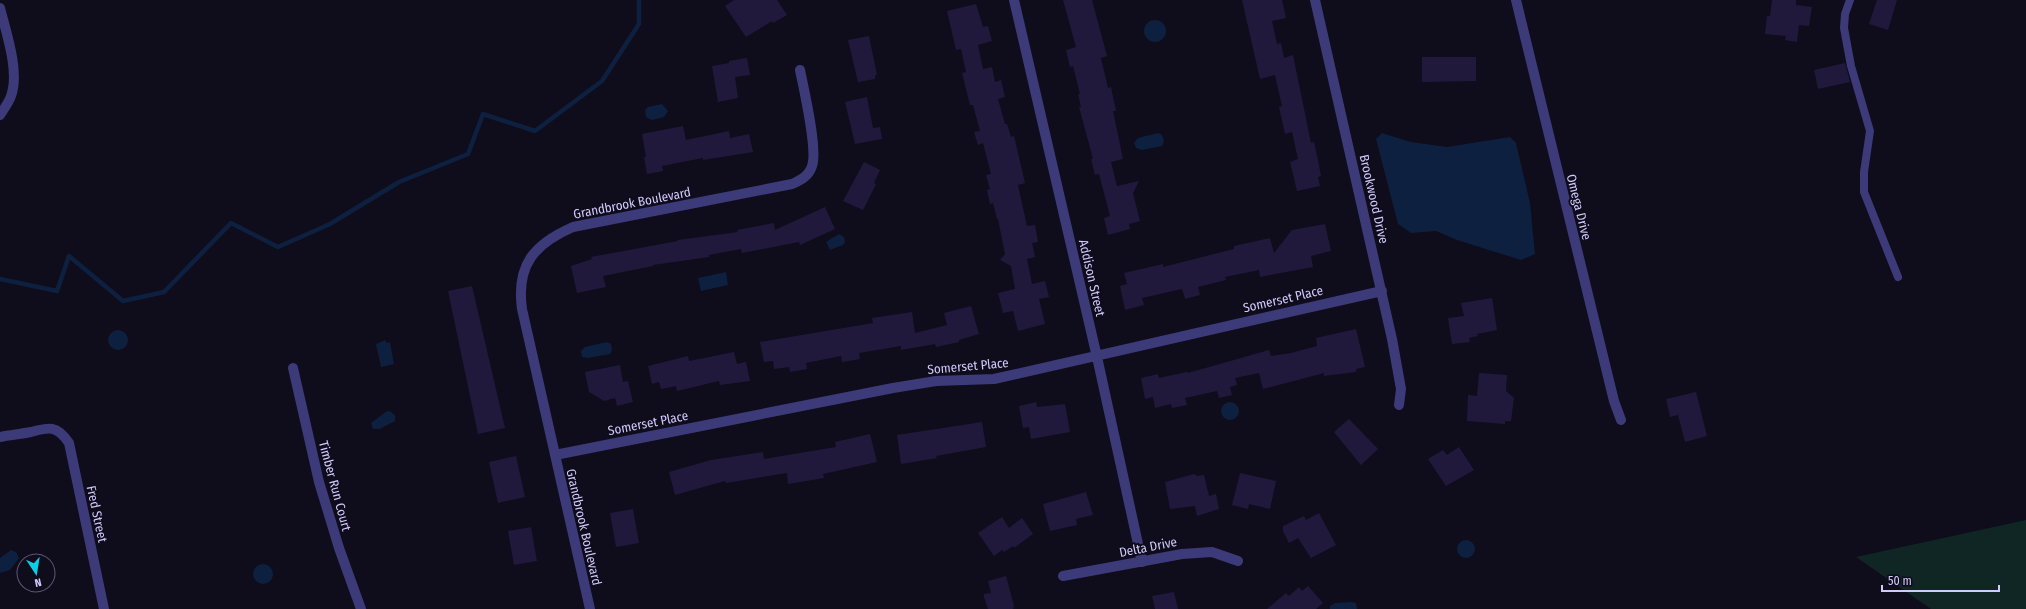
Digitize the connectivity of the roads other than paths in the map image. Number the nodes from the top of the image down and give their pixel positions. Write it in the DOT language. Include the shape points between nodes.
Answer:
graph roads {
  1 [pos="1014,0"];
  2 [pos="1316,0"];
  3 [pos="1516,0"];
  4 [pos="1850,0"];
  5 [pos="0,8"];
  6 [pos="800,70"];
  7 [pos="0,115"];
  8 [pos="1898,276"];
  9 [pos="1382,291"];
  10 [pos="1097,357"];
  11 [pos="293,368"];
  12 [pos="1399,405"];
  13 [pos="1620,420"];
  14 [pos="0,437"];
  15 [pos="555,455"];
  16 [pos="1238,561"];
  17 [pos="1142,562"];
  18 [pos="1062,576"];
  19 [pos="104,609"];
  20 [pos="361,609"];
  21 [pos="590,609"];
  1 -- 10 [label="street, Addison Street"];
  2 -- 9 [label="street, Brookwood Drive"];
  3 -- 13 [label="street, Omega Drive"];
  4 -- 8 [label="lane" via="1844,14 1844,28 1851,66 1870,131 1864,192"];
  5 -- 7 [label="street" via="12,62 13,81 12,95"];
  6 -- 15 [label="street, Grandbrook Boulevard" via="814,158 808,174 801,180 792,184 573,227 552,236 536,249 522,277 520,293"];
  9 -- 10 [label="street, Somerset Place"];
  9 -- 12 [label="street, Brookwood Drive" via="1401,389"];
  10 -- 15 [label="street, Somerset Place" via="994,379 936,381 893,388"];
  10 -- 17 [label="street, Addison Street"];
  11 -- 20 [label="street, Timber Run Court" via="319,482"];
  14 -- 19 [label="street, Fred Street" via="45,427 63,434 68,443"];
  15 -- 21 [label="street, Grandbrook Boulevard"];
  16 -- 17 [label="street, Delta Drive" via="1212,552 1182,554"];
  17 -- 18 [label="street, Delta Drive"];
}
